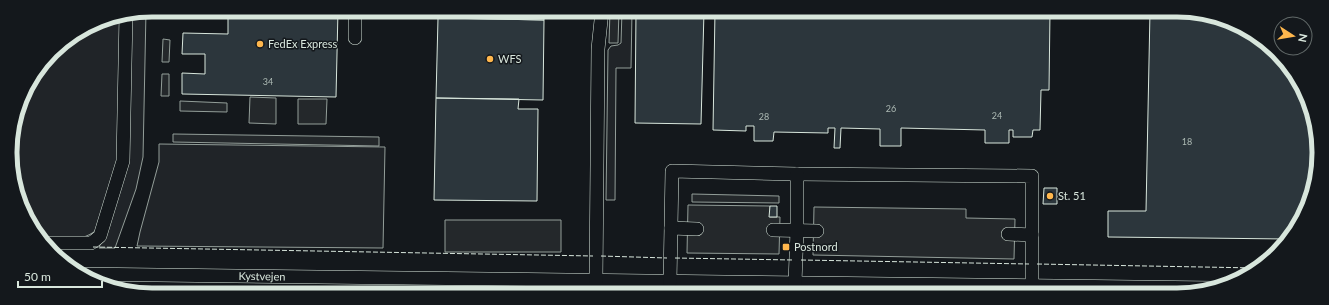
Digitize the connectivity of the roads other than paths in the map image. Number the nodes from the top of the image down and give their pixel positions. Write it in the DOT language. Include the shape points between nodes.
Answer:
graph roads {
  1 [pos="355,17"];
  2 [pos="601,17"];
  3 [pos="126,20"];
  4 [pos="355,38"];
  5 [pos="796,174"];
  6 [pos="671,228"];
  7 [pos="697,229"];
  8 [pos="773,230"];
  9 [pos="797,230"];
  10 [pos="818,231"];
  11 [pos="1008,234"];
  12 [pos="1032,235"];
  13 [pos="52,243"];
  14 [pos="93,274"];
  15 [pos="596,281"];
  16 [pos="670,282"];
  17 [pos="795,283"];
  18 [pos="1032,285"];
  19 [pos="1185,288"];
  1 -- 4 [label="street"];
  2 -- 15 [label="street" via="598,49"];
  3 -- 13 [label="street" via="123,161 100,236 90,243"];
  5 -- 6 [label="street" via="672,171"];
  5 -- 9 [label="street"];
  5 -- 12 [label="street" via="1032,176"];
  6 -- 7 [label="street"];
  6 -- 16 [label="street"];
  8 -- 9 [label="street"];
  9 -- 10 [label="street"];
  9 -- 17 [label="street"];
  11 -- 12 [label="street"];
  12 -- 18 [label="street"];
  14 -- 15 [label="street, Kystvejen"];
  15 -- 16 [label="street, Kystvejen"];
  16 -- 17 [label="street, Kystvejen"];
  17 -- 18 [label="street, Kystvejen"];
  18 -- 19 [label="street, Kystvejen"];
}
